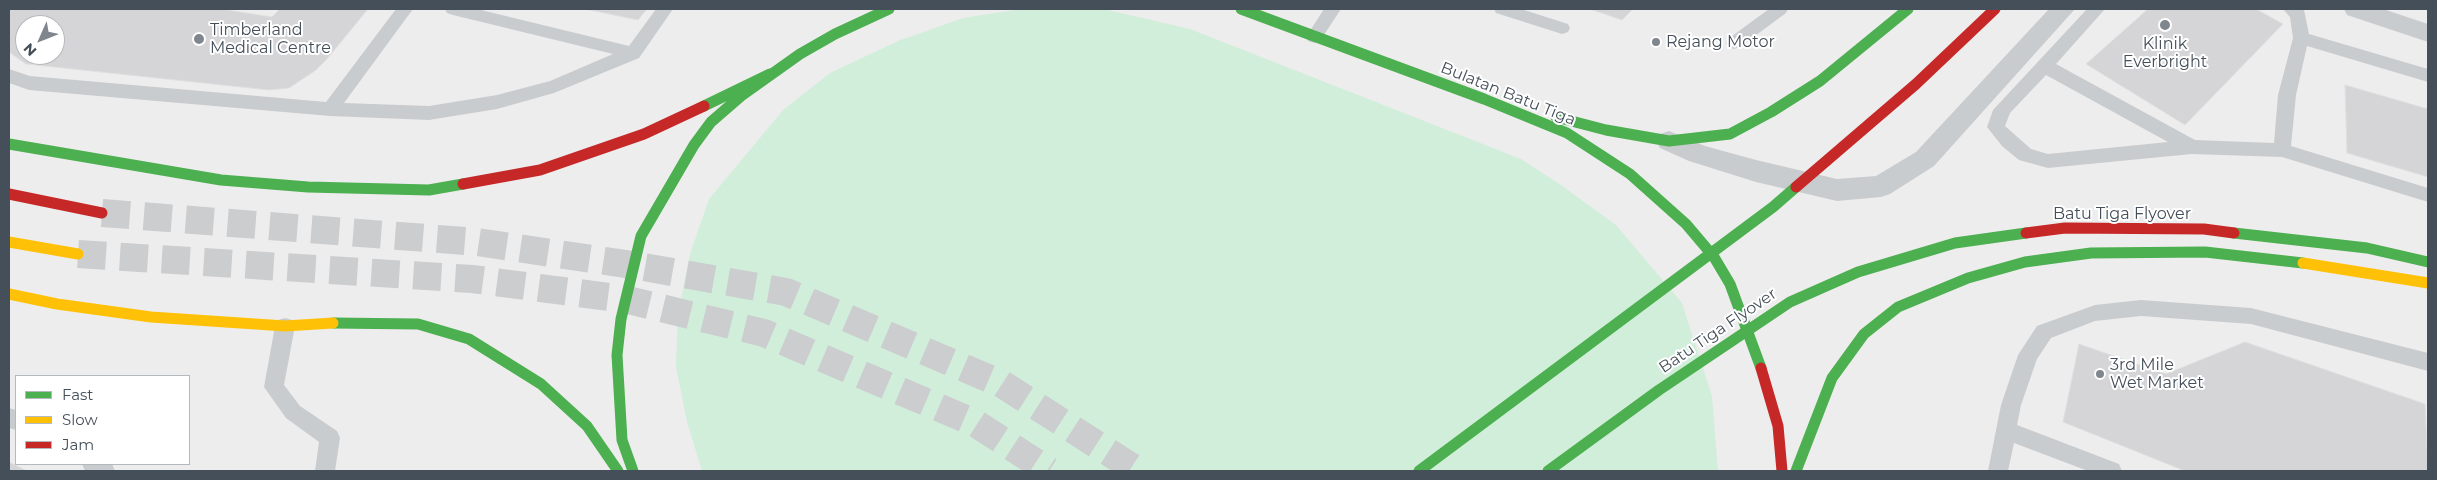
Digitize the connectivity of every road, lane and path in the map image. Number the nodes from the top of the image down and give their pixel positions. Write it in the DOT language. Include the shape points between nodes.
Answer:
graph roads {
  1 [pos="406,9"];
  2 [pos="453,9"];
  3 [pos="665,9"];
  4 [pos="889,9"];
  5 [pos="1241,9"];
  6 [pos="1333,9"];
  7 [pos="1502,9"];
  8 [pos="1780,9"];
  9 [pos="1908,9"];
  10 [pos="1995,9"];
  11 [pos="2063,9"];
  12 [pos="2097,9"];
  13 [pos="2291,9"];
  14 [pos="2357,9"];
  15 [pos="1562,28"];
  16 [pos="2428,33"];
  17 [pos="1314,37"];
  18 [pos="2301,38"];
  19 [pos="1734,43"];
  20 [pos="633,53"];
  21 [pos="2044,66"];
  22 [pos="770,74"];
  23 [pos="2428,75"];
  24 [pos="9,76"];
  25 [pos="1484,99"];
  26 [pos="330,109"];
  27 [pos="1669,141"];
  28 [pos="9,144"];
  29 [pos="2192,147"];
  30 [pos="2282,150"];
  31 [pos="9,194"];
  32 [pos="2428,195"];
  33 [pos="102,213"];
  34 [pos="9,242"];
  35 [pos="78,254"];
  36 [pos="2428,262"];
  37 [pos="2428,283"];
  38 [pos="9,294"];
  39 [pos="285,326"];
  40 [pos="2428,362"];
  41 [pos="2006,430"];
  42 [pos="94,465"];
  43 [pos="105,471"];
  44 [pos="325,471"];
  45 [pos="618,471"];
  46 [pos="633,471"];
  47 [pos="1419,471"];
  48 [pos="1548,471"];
  49 [pos="1782,471"];
  50 [pos="1796,471"];
  51 [pos="1998,471"];
  52 [pos="2112,471"];
  1 -- 26 [label="lane"];
  2 -- 20 [label="lane"];
  3 -- 20 [label="lane"];
  4 -- 22 [label="main road" via="835,34"];
  5 -- 17 [label="main road, Bulatan Batu Tiga"];
  6 -- 17 [label="lane"];
  7 -- 15 [label="lane"];
  8 -- 19 [label="lane"];
  9 -- 27 [label="main road" via="1820,81 1771,112 1730,134"];
  10 -- 47 [label="main road, bridge" via="1916,84 1773,207"];
  11 -- 27 [label="street" via="1925,159 1881,186 1837,190 1756,171 1698,154"];
  12 -- 21 [label="lane"];
  13 -- 18 [label="lane" via="2298,14"];
  14 -- 16 [label="street"];
  17 -- 25 [label="main road, Bulatan Batu Tiga"];
  18 -- 23 [label="lane"];
  18 -- 30 [label="lane" via="2287,95"];
  20 -- 26 [label="lane" via="554,86 497,102 429,113"];
  21 -- 29 [label="lane"];
  21 -- 29 [label="lane" via="2002,110 1996,128 2025,155 2048,161"];
  22 -- 28 [label="main road" via="644,134 540,170 429,190 308,187 221,180"];
  22 -- 46 [label="main road" via="711,122 641,236 617,355 622,440"];
  24 -- 26 [label="lane" via="30,83"];
  25 -- 27 [label="main road" via="1606,130"];
  25 -- 49 [label="main road, Bulatan Batu Tiga" via="1567,133 1630,174 1686,224 1714,257 1744,318 1768,389 1778,426"];
  29 -- 30 [label="lane"];
  30 -- 32 [label="lane"];
  31 -- 33 [label="main road"];
  34 -- 35 [label="main road"];
  36 -- 48 [label="main road, Batu Tiga Flyover, bridge" via="2367,248 2204,229 2065,228 1955,243 1858,272 1790,302 1659,390"];
  37 -- 50 [label="main road" via="2304,263 2205,252 2091,253 2025,262 1968,278 1898,307 1864,334 1832,378"];
  38 -- 39 [label="main road" via="152,317"];
  39 -- 44 [label="lane" via="274,387 293,412 330,438"];
  39 -- 45 [label="main road" via="354,322 418,324 469,339 541,384 587,426"];
  40 -- 41 [label="lane" via="2251,316 2141,308 2095,313 2044,332 2028,355"];
  41 -- 51 [label="lane"];
  41 -- 52 [label="lane"];
  42 -- 43 [label="lane"];
}
